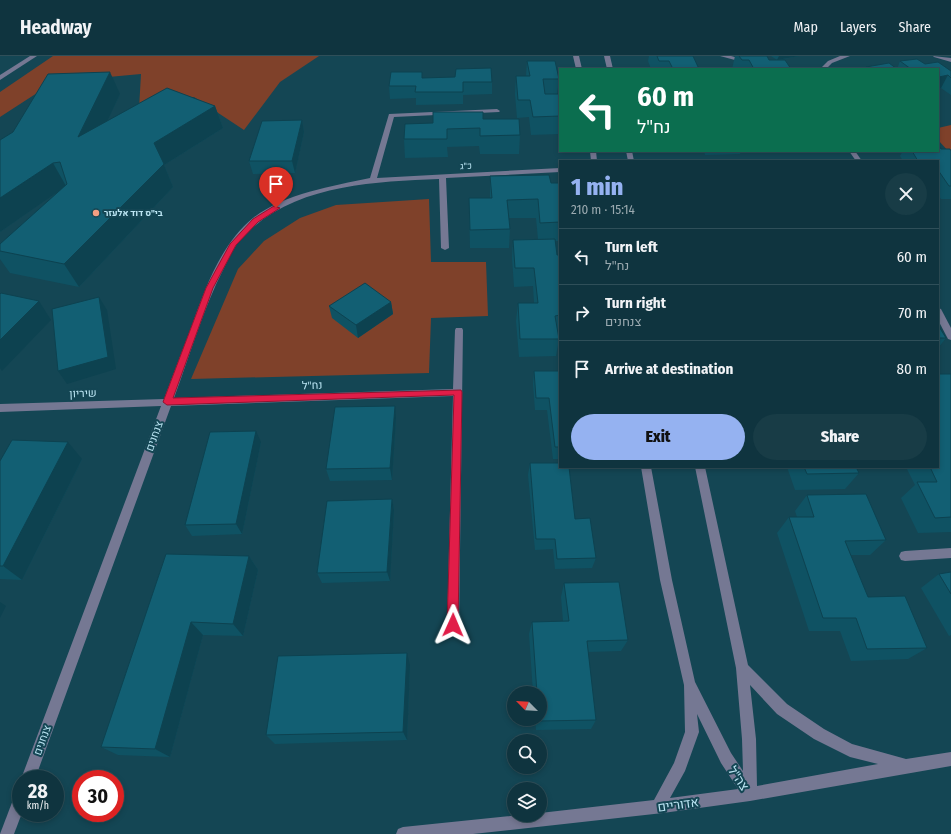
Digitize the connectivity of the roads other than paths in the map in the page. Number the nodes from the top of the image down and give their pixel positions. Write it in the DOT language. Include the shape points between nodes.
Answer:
graph roads {
  1 [pos="34,56"];
  2 [pos="576,56"];
  3 [pos="607,56"];
  4 [pos="723,56"];
  5 [pos="847,56"];
  6 [pos="936,56"];
  7 [pos="951,60"];
  8 [pos="752,62"];
  9 [pos="579,68"];
  10 [pos="610,68"];
  11 [pos="824,68"];
  12 [pos="0,78"];
  13 [pos="497,111"];
  14 [pos="559,170"];
  15 [pos="442,176"];
  16 [pos="373,180"];
  17 [pos="445,248"];
  18 [pos="939,313"];
  19 [pos="459,330"];
  20 [pos="951,336"];
  21 [pos="458,392"];
  22 [pos="167,402"];
  23 [pos="0,408"];
  24 [pos="646,468"];
  25 [pos="700,468"];
  26 [pos="951,553"];
  27 [pos="905,556"];
  28 [pos="453,625"];
  29 [pos="742,668"];
  30 [pos="689,683"];
  31 [pos="951,759"];
  32 [pos="906,765"];
  33 [pos="31,770"];
  34 [pos="750,794"];
  35 [pos="658,806"];
  36 [pos="12,821"];
  37 [pos="7,834"];
  38 [pos="403,834"];
  1 -- 12 [label="street"];
  2 -- 9 [label="street"];
  3 -- 10 [label="street"];
  4 -- 8 [label="street"];
  5 -- 11 [label="street" via="826,64"];
  6 -- 7 [label="street"];
  13 -- 16 [label="street" via="391,114"];
  14 -- 15 [label="street, כ\"ג"];
  15 -- 16 [label="street, כ\"ג"];
  15 -- 17 [label="street"];
  16 -- 22 [label="street, צנחנים" via="337,186 276,208 256,220 238,239 210,288"];
  18 -- 20 [label="street"];
  19 -- 21 [label="street"];
  21 -- 22 [label="street, נח\"ל"];
  21 -- 28 [label="street"];
  22 -- 23 [label="street, שיריון"];
  22 -- 33 [label="street, צנחנים"];
  24 -- 30 [label="street, צה\"ל" via="666,580"];
  25 -- 29 [label="street, צה\"ל"];
  26 -- 27 [label="street"];
  29 -- 32 [label="street" via="782,709 819,734 850,750"];
  29 -- 34 [label="street, צה\"ל" via="750,739"];
  30 -- 34 [label="street, צה\"ל" via="726,758"];
  30 -- 35 [label="street" via="692,732 680,766"];
  31 -- 32 [label="street, אדוריים"];
  32 -- 34 [label="street, אדוריים"];
  34 -- 35 [label="street, אדוריים"];
  35 -- 38 [label="street, אדוריים"];
  36 -- 37 [label="street"];
}
